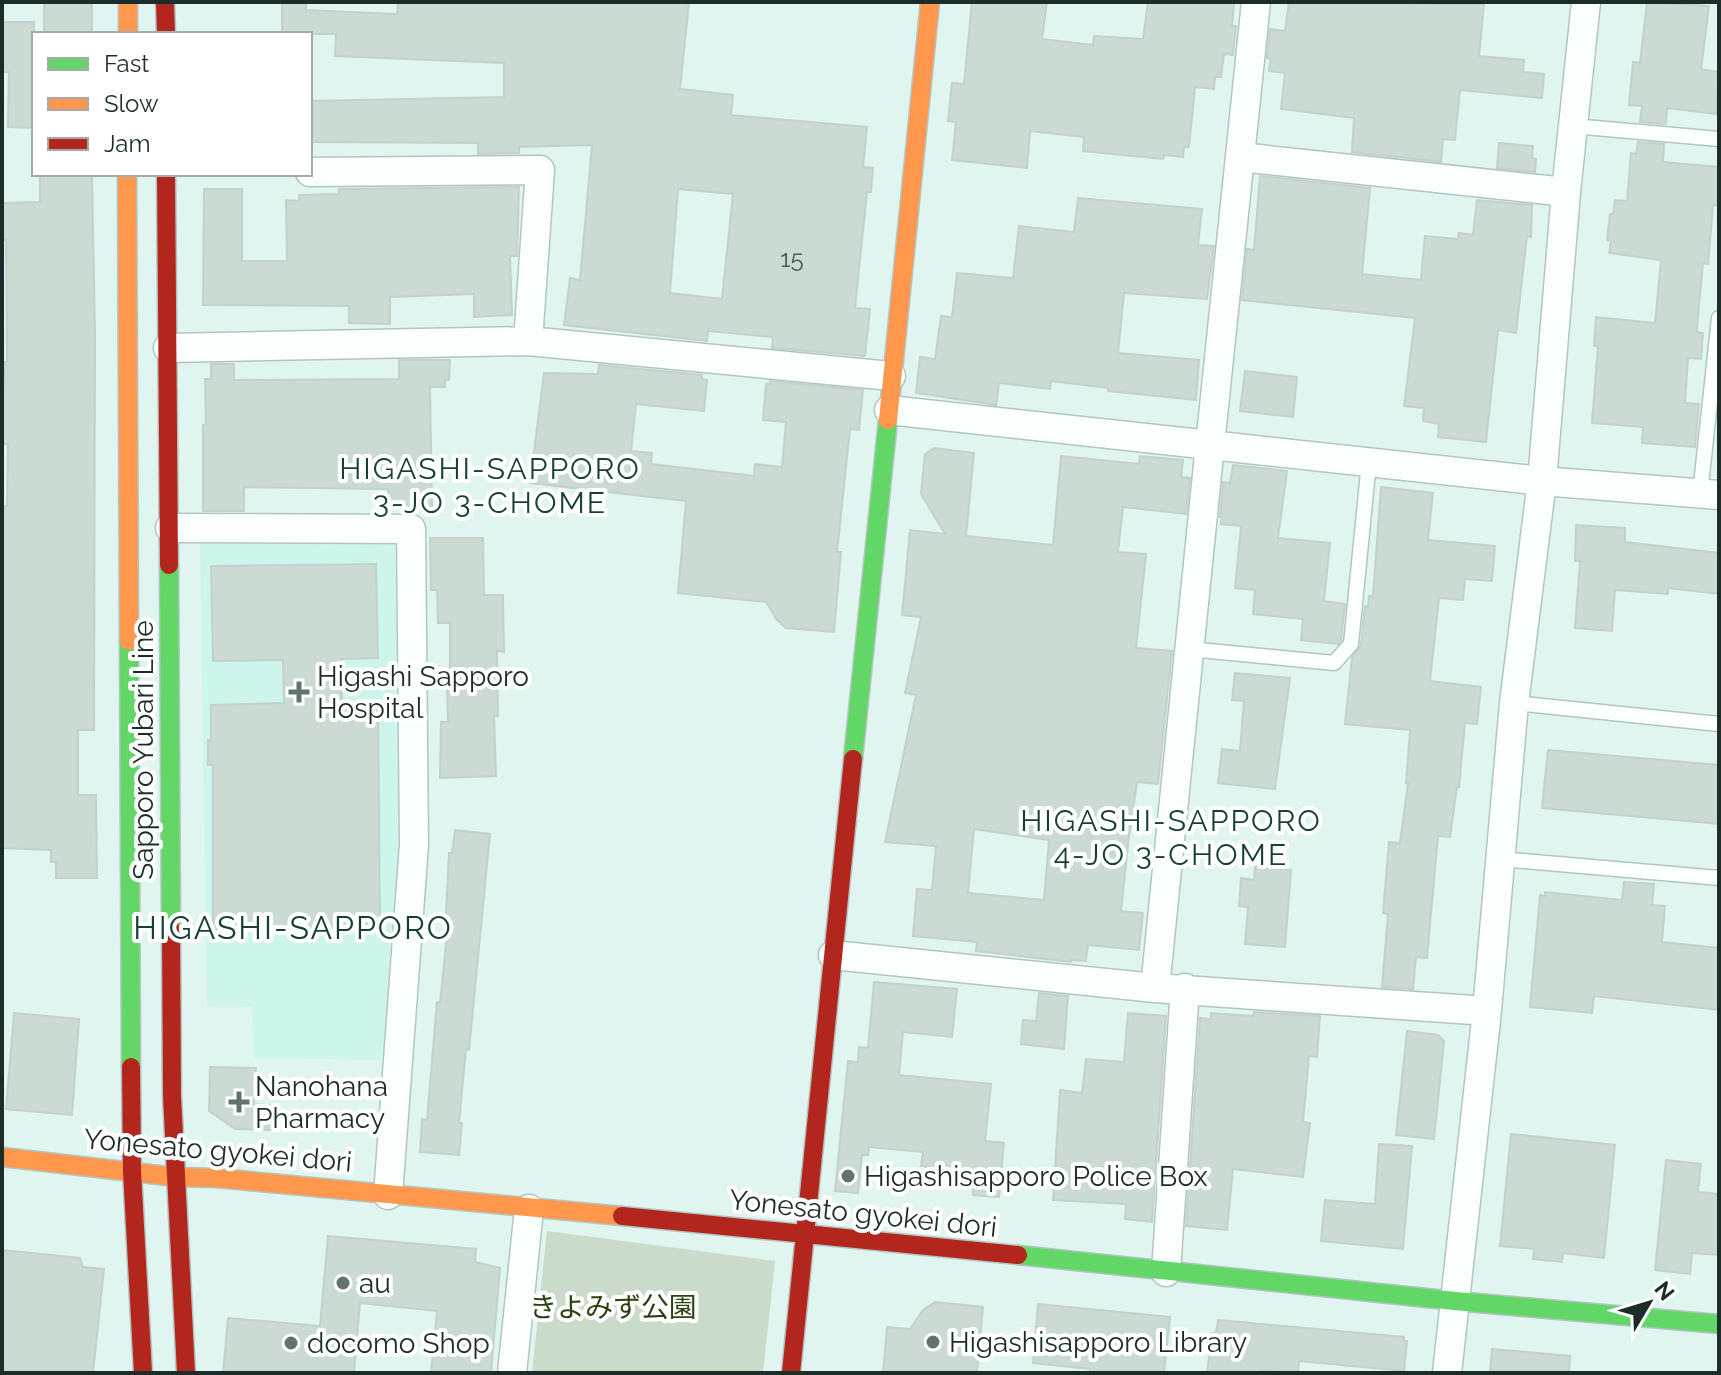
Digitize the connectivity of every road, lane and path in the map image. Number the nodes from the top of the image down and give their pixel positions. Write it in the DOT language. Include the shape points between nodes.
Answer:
graph roads {
  1 [pos="128,2"];
  2 [pos="165,2"];
  3 [pos="930,2"];
  4 [pos="1256,2"];
  5 [pos="1586,2"];
  6 [pos="128,32"];
  7 [pos="166,32"];
  8 [pos="1573,126"];
  9 [pos="1719,139"];
  10 [pos="1240,157"];
  11 [pos="312,172"];
  12 [pos="127,176"];
  13 [pos="166,176"];
  14 [pos="1566,192"];
  15 [pos="1719,318"];
  16 [pos="528,341"];
  17 [pos="168,348"];
  18 [pos="891,376"];
  19 [pos="889,410"];
  20 [pos="1210,445"];
  21 [pos="1369,462"];
  22 [pos="1542,481"];
  23 [pos="1710,494"];
  24 [pos="170,528"];
  25 [pos="1189,649"];
  26 [pos="1514,703"];
  27 [pos="1719,724"];
  28 [pos="1500,859"];
  29 [pos="1719,878"];
  30 [pos="833,955"];
  31 [pos="1155,988"];
  32 [pos="1185,988"];
  33 [pos="1487,1011"];
  34 [pos="2,1157"];
  35 [pos="132,1171"];
  36 [pos="176,1177"];
  37 [pos="388,1195"];
  38 [pos="529,1209"];
  39 [pos="804,1234"];
  40 [pos="1166,1272"];
  41 [pos="1455,1301"];
  42 [pos="1719,1324"];
  43 [pos="143,1373"];
  44 [pos="186,1373"];
  45 [pos="512,1373"];
  46 [pos="791,1373"];
  47 [pos="1447,1373"];
  1 -- 6 [label="street"];
  2 -- 7 [label="street"];
  3 -- 18 [label="street"];
  4 -- 10 [label="street"];
  5 -- 8 [label="street"];
  8 -- 9 [label="lane"];
  8 -- 14 [label="street"];
  10 -- 14 [label="street"];
  10 -- 20 [label="street"];
  11 -- 16 [label="street" via="540,170"];
  12 -- 35 [label="street, Sapporo Yubari Line"];
  13 -- 17 [label="street, Sapporo Yubari Line"];
  14 -- 22 [label="street"];
  15 -- 23 [label="lane"];
  16 -- 17 [label="street"];
  16 -- 18 [label="street"];
  17 -- 24 [label="street, Sapporo Yubari Line"];
  18 -- 19 [label="street"];
  19 -- 20 [label="street"];
  19 -- 30 [label="street"];
  20 -- 21 [label="street"];
  20 -- 25 [label="street"];
  21 -- 22 [label="street"];
  21 -- 25 [label="lane" via="1351,644 1334,663"];
  22 -- 23 [label="street"];
  22 -- 26 [label="street"];
  24 -- 36 [label="street, Sapporo Yubari Line"];
  24 -- 37 [label="street" via="411,529 414,845"];
  25 -- 31 [label="street"];
  26 -- 27 [label="lane"];
  26 -- 28 [label="street"];
  28 -- 29 [label="lane"];
  28 -- 33 [label="street"];
  30 -- 31 [label="street"];
  30 -- 39 [label="street"];
  31 -- 32 [label="street"];
  32 -- 33 [label="street"];
  32 -- 40 [label="street"];
  33 -- 41 [label="street"];
  34 -- 35 [label="street, Yonesato gyokei dori"];
  35 -- 36 [label="street, Yonesato gyokei dori"];
  35 -- 43 [label="street, Sapporo Yubari Line"];
  36 -- 37 [label="street, Yonesato gyokei dori"];
  36 -- 44 [label="street, Sapporo Yubari Line"];
  37 -- 38 [label="street, Yonesato gyokei dori"];
  38 -- 39 [label="street, Yonesato gyokei dori"];
  38 -- 45 [label="street"];
  39 -- 40 [label="street, Yonesato gyokei dori"];
  39 -- 46 [label="street"];
  40 -- 41 [label="street, Yonesato gyokei dori"];
  41 -- 42 [label="street, Yonesato gyokei dori"];
  41 -- 47 [label="street"];
}
